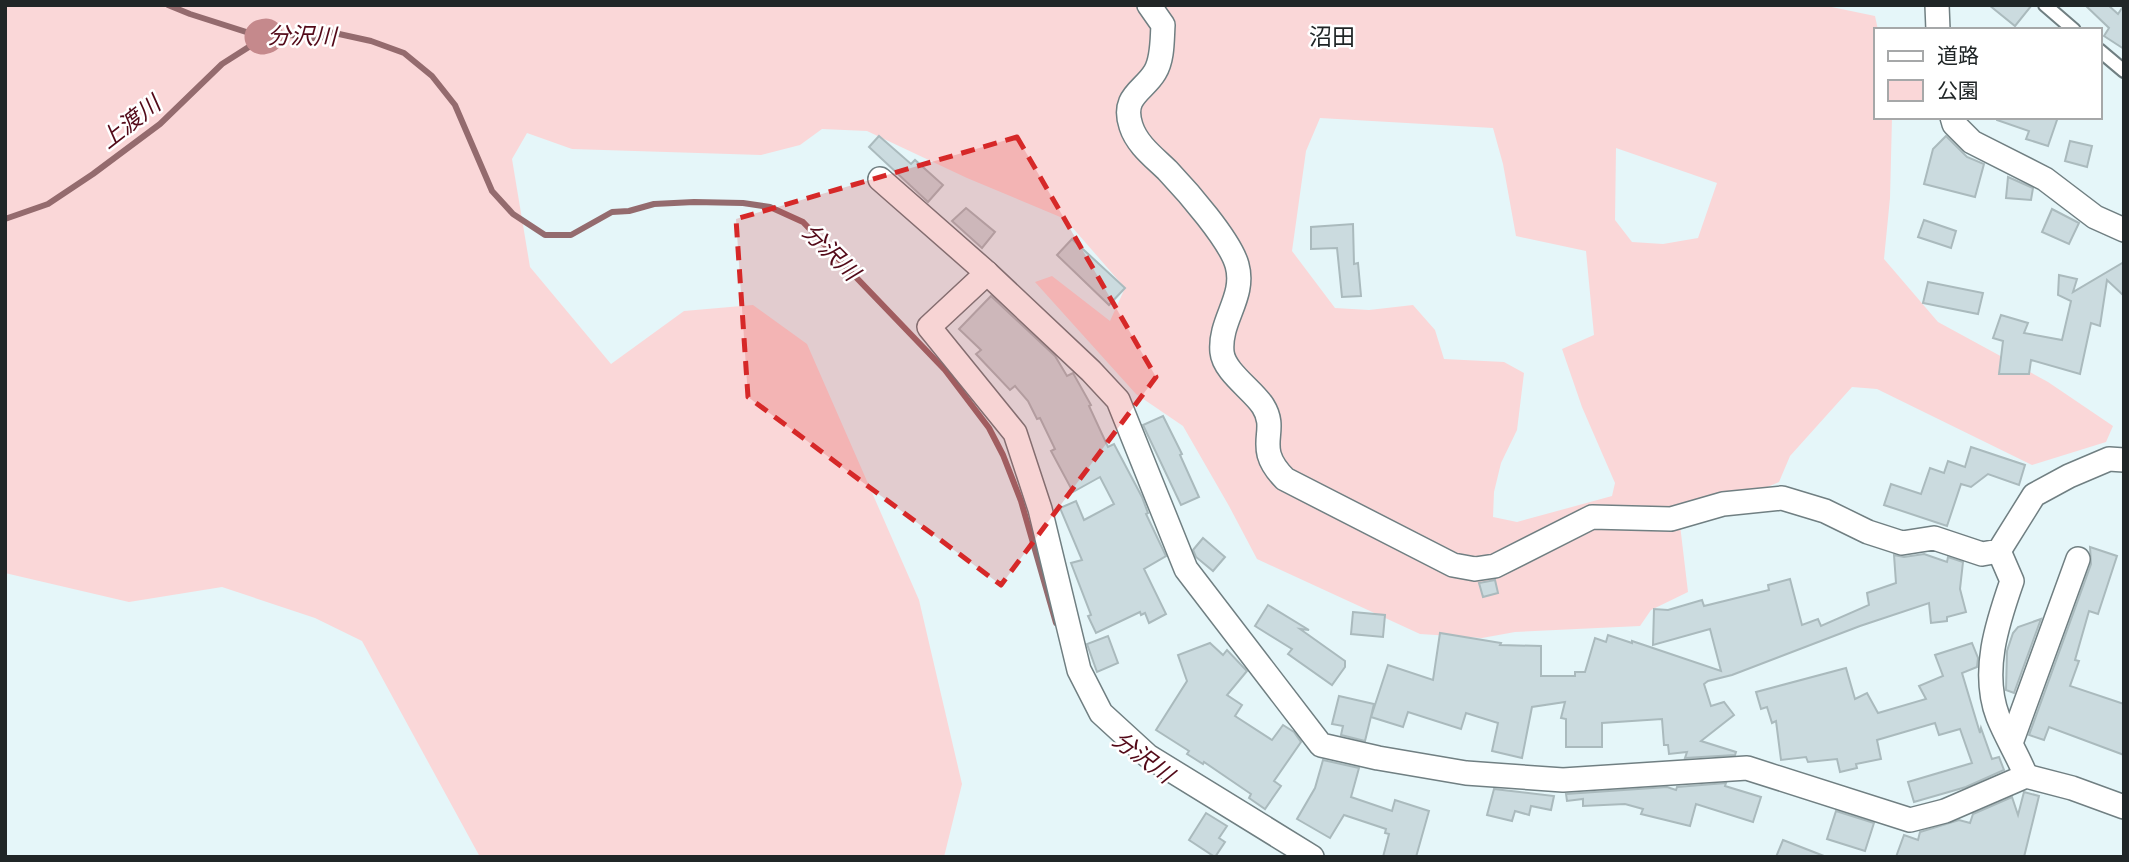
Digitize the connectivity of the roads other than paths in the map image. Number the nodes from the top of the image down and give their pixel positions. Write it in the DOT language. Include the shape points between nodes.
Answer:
graph roads {
  1 [pos="1149,5"];
  2 [pos="1937,5"];
  3 [pos="2045,5"];
  4 [pos="1938,28"];
  5 [pos="2072,28"];
  6 [pos="2101,52"];
  7 [pos="2124,71"];
  8 [pos="1953,119"];
  9 [pos="880,178"];
  10 [pos="2124,230"];
  11 [pos="987,273"];
  12 [pos="2124,460"];
  13 [pos="2000,551"];
  14 [pos="2078,559"];
  15 [pos="2011,743"];
  16 [pos="2026,776"];
  17 [pos="2124,807"];
  18 [pos="1312,857"];
  1 -- 13 [label="street" via="1163,25 1160,54 1155,72 1130,104 1130,125 1237,262 1239,287 1223,331 1222,355 1263,406 1269,421 1266,449 1273,467 1285,479 1453,565 1475,569 1495,566 1592,517 1671,519 1723,504 1782,498 1902,543 1934,538 1982,554"];
  2 -- 4 [label="street"];
  3 -- 5 [label="lane"];
  6 -- 7 [label="lane"];
  8 -- 10 [label="street" via="1972,142 2045,179 2095,217"];
  9 -- 11 [label="street"];
  11 -- 16 [label="street" via="1118,400 1186,569 1321,745 1466,773 1563,780 1747,768 1910,820 1945,811"];
  11 -- 18 [label="street" via="929,327 1015,433 1040,509 1079,670 1101,713 1148,756"];
  12 -- 13 [label="street" via="2109,459 2034,495"];
  13 -- 15 [label="street" via="2012,581 1996,628 1990,683"];
  14 -- 15 [label="street"];
  15 -- 16 [label="street"];
  16 -- 17 [label="street"];
}
